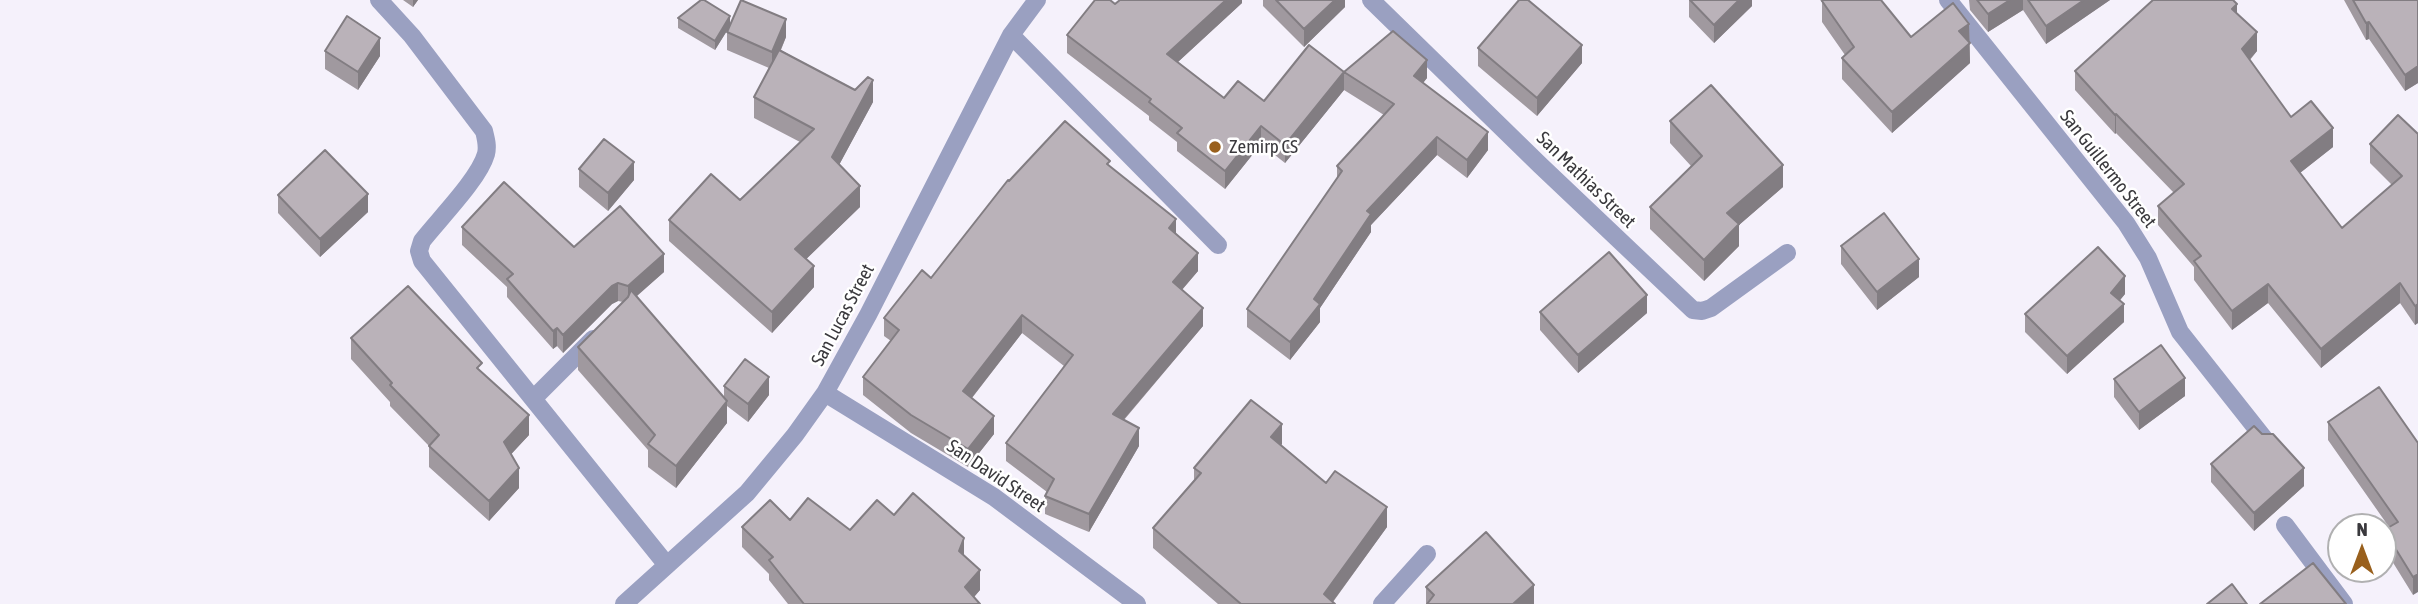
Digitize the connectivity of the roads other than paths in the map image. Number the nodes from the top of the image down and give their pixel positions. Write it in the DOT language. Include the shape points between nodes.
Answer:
graph roads {
  1 [pos="379,0"];
  2 [pos="1037,0"];
  3 [pos="1371,0"];
  4 [pos="1948,0"];
  5 [pos="1011,35"];
  6 [pos="1218,245"];
  7 [pos="1787,253"];
  8 [pos="601,331"];
  9 [pos="825,393"];
  10 [pos="534,398"];
  11 [pos="2267,442"];
  12 [pos="2286,525"];
  13 [pos="1427,554"];
  14 [pos="666,564"];
  15 [pos="624,604"];
  16 [pos="1137,604"];
  17 [pos="1382,604"];
  18 [pos="2344,604"];
  1 -- 10 [label="street" via="420,46 487,141 476,173 422,241 422,261"];
  2 -- 5 [label="street, San Lucas Street"];
  3 -- 7 [label="street, San Mathias Street" via="1693,310 1711,308"];
  4 -- 11 [label="street, San Guillermo Street" via="2126,223 2148,258 2180,332"];
  5 -- 6 [label="street"];
  5 -- 9 [label="street, San Lucas Street"];
  8 -- 10 [label="street"];
  9 -- 14 [label="street, San Lucas Street" via="747,493"];
  9 -- 16 [label="street, San David Street" via="994,497"];
  10 -- 14 [label="street"];
  12 -- 18 [label="street"];
  13 -- 17 [label="street"];
  14 -- 15 [label="street, San Lucas Street"];
}
